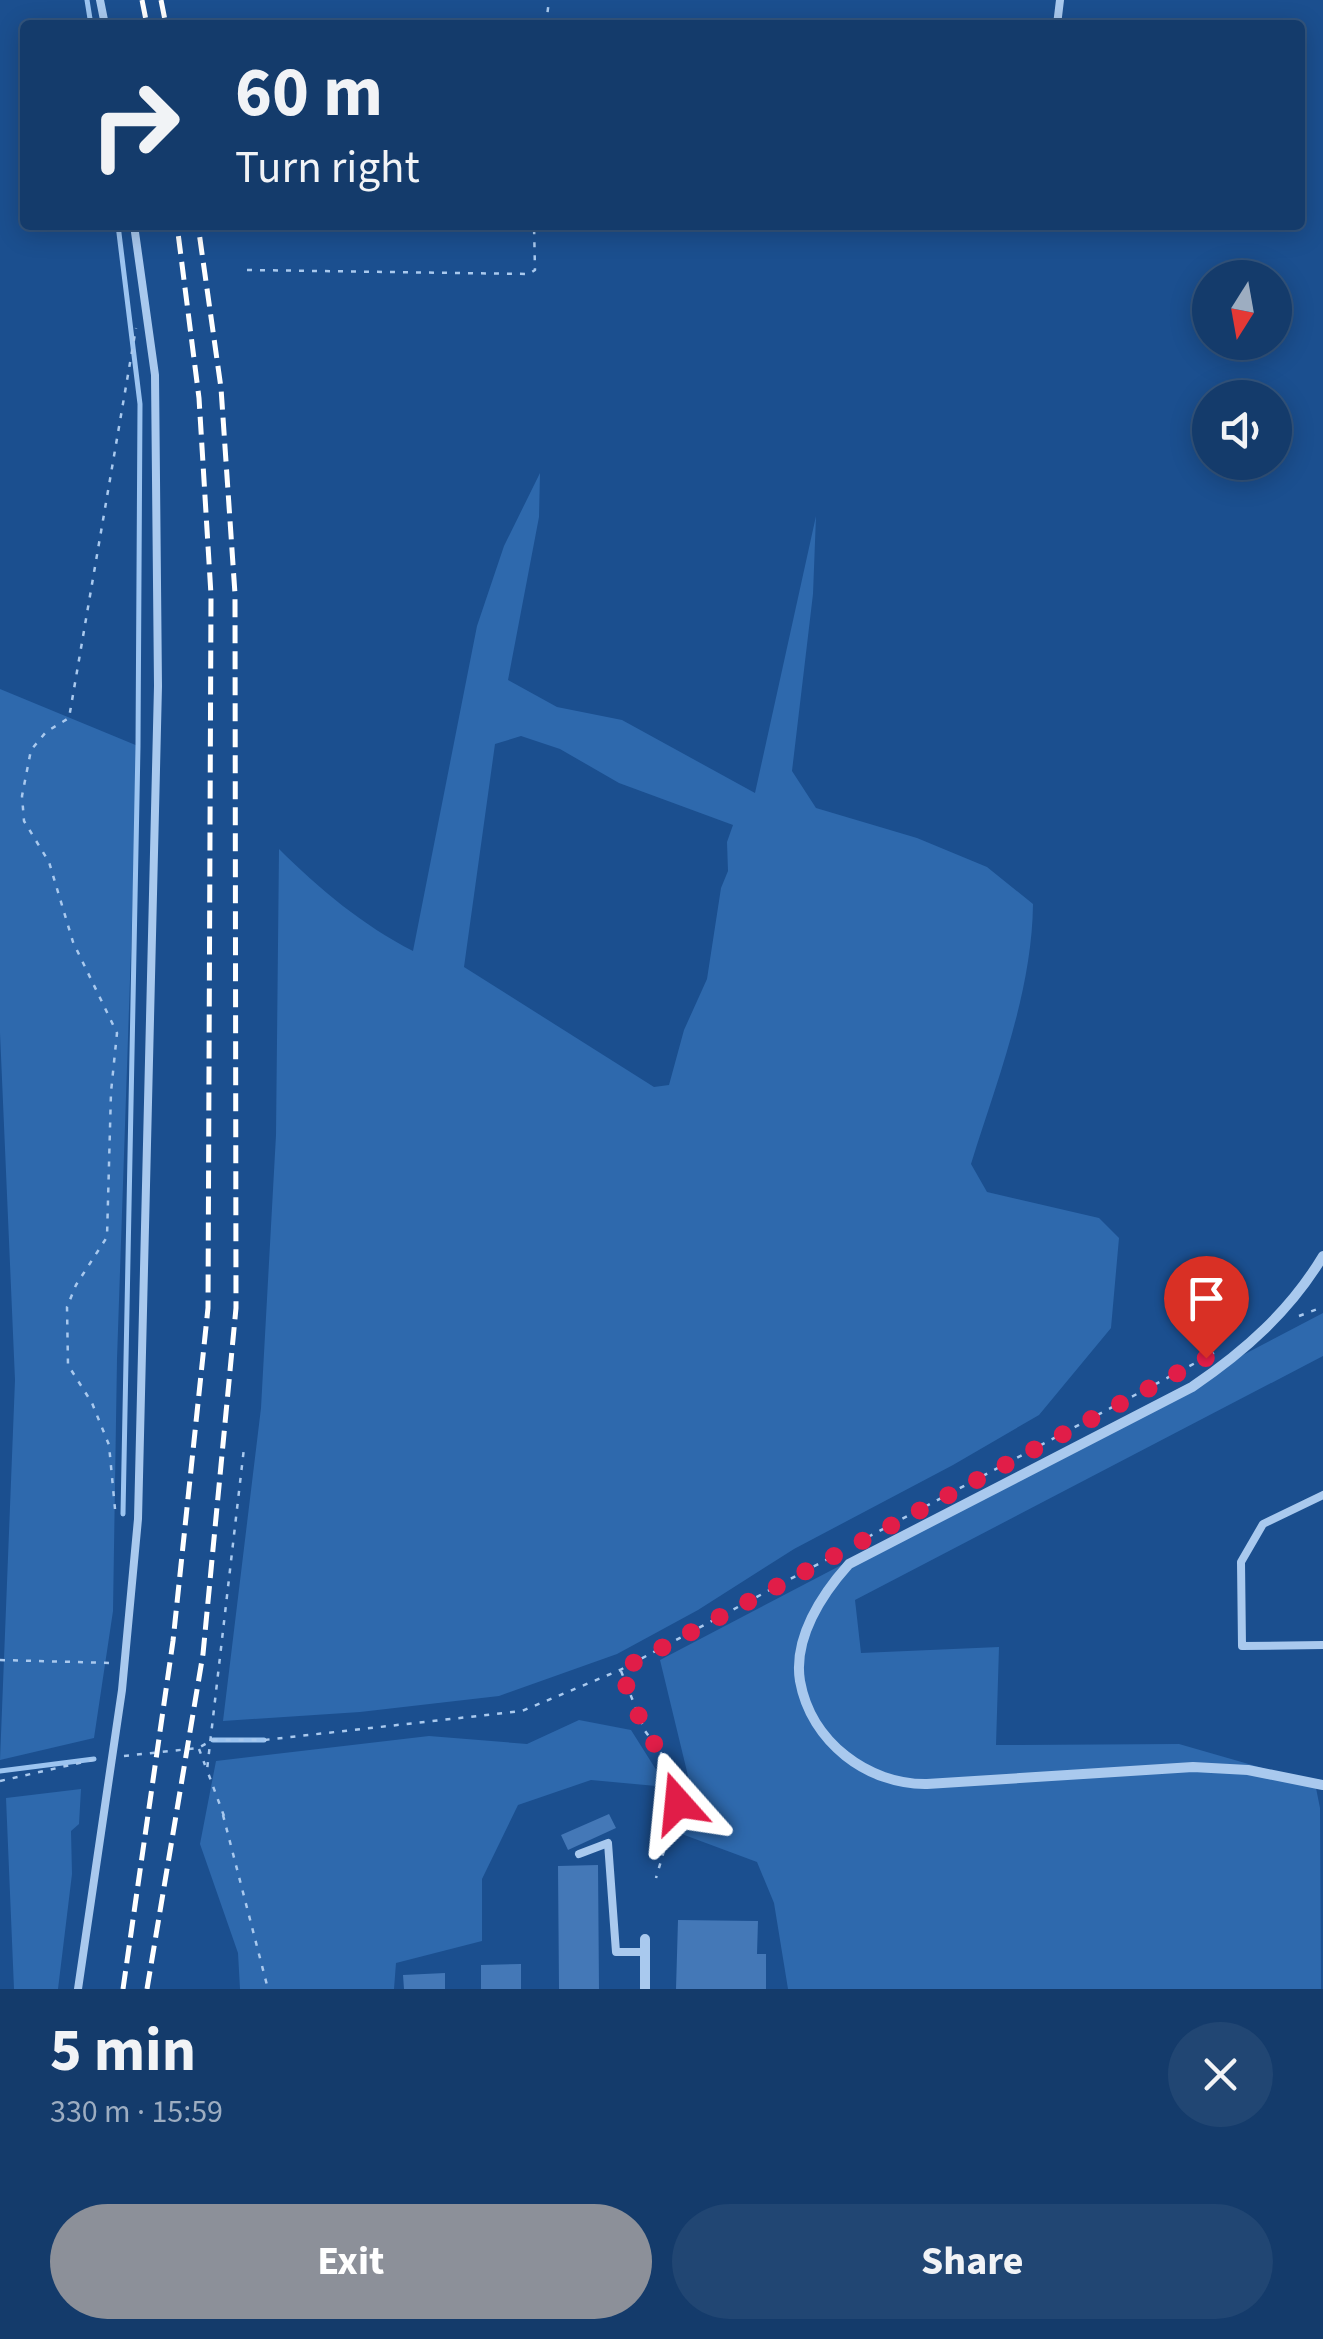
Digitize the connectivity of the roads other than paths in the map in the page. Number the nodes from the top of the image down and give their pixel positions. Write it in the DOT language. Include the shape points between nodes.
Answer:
graph roads {
  1 [pos="135,230"];
  2 [pos="1323,1256"];
  3 [pos="1323,1496"];
  4 [pos="1323,1645"];
  5 [pos="1319,1784"];
  6 [pos="579,1854"];
  7 [pos="645,1939"];
  8 [pos="645,1952"];
  9 [pos="78,1989"];
  10 [pos="645,1989"];
  1 -- 9 [label="lane" via="156,375 158,686 138,1499 125,1664"];
  2 -- 5 [label="street" via="1276,1320 1192,1387 849,1564 814,1610 800,1680 826,1738 867,1771 897,1782 1193,1767"];
  3 -- 4 [label="lane" via="1263,1524 1240,1562 1242,1646"];
  6 -- 8 [label="lane" via="608,1843 616,1952"];
  7 -- 8 [label="street"];
  8 -- 10 [label="street"];
}
